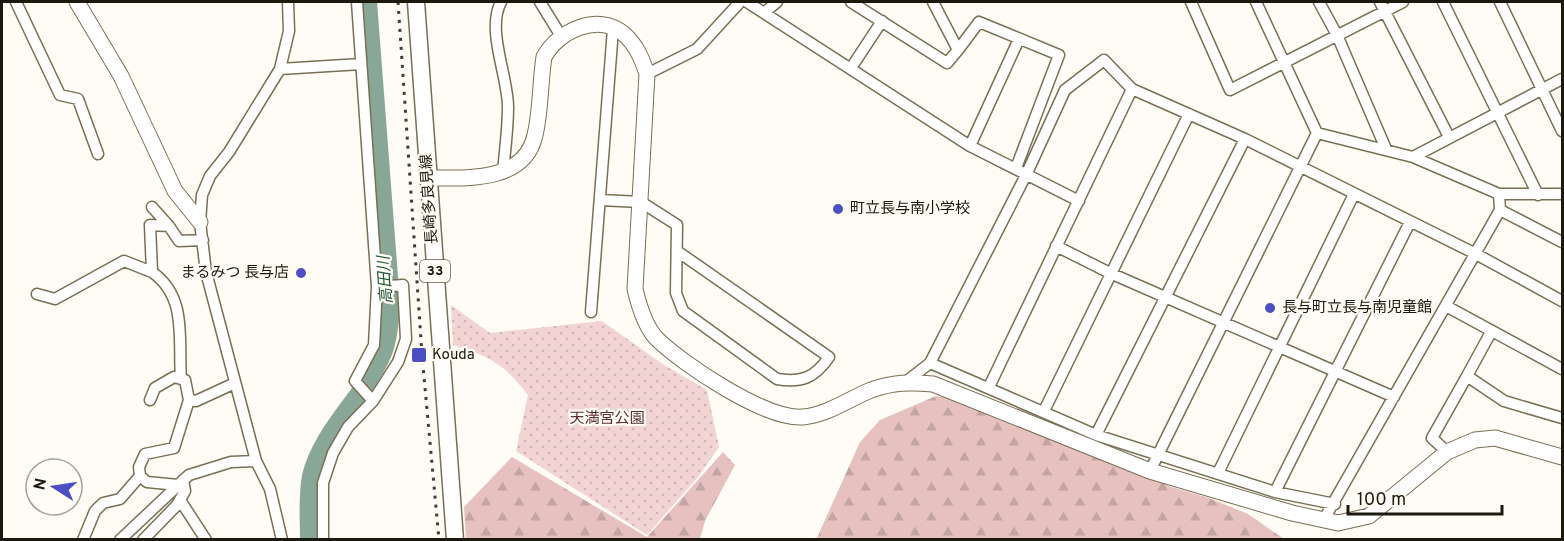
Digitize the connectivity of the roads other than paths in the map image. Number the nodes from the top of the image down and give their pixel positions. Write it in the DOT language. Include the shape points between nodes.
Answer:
graph roads {
  1 [pos="16,2"];
  2 [pos="77,2"];
  3 [pos="288,2"];
  4 [pos="357,2"];
  5 [pos="416,2"];
  6 [pos="501,2"];
  7 [pos="540,2"];
  8 [pos="740,2"];
  9 [pos="747,2"];
  10 [pos="777,2"];
  11 [pos="851,2"];
  12 [pos="933,2"];
  13 [pos="1191,2"];
  14 [pos="1256,2"];
  15 [pos="1319,2"];
  16 [pos="1402,2"];
  17 [pos="1443,2"];
  18 [pos="1500,2"];
  19 [pos="1382,6"];
  20 [pos="765,12"];
  21 [pos="882,21"];
  22 [pos="613,29"];
  23 [pos="1337,35"];
  24 [pos="561,36"];
  25 [pos="1019,39"];
  26 [pos="958,50"];
  27 [pos="1284,61"];
  28 [pos="362,64"];
  29 [pos="851,68"];
  30 [pos="280,69"];
  31 [pos="647,74"];
  32 [pos="1563,79"];
  33 [pos="1132,89"];
  34 [pos="1542,89"];
  35 [pos="1498,111"];
  36 [pos="1189,114"];
  37 [pos="1563,130"];
  38 [pos="1317,133"];
  39 [pos="1449,137"];
  40 [pos="1245,139"];
  41 [pos="970,146"];
  42 [pos="1386,149"];
  43 [pos="99,154"];
  44 [pos="1413,157"];
  45 [pos="1299,167"];
  46 [pos="1016,168"];
  47 [pos="503,172"];
  48 [pos="1027,173"];
  49 [pos="428,178"];
  50 [pos="1354,194"];
  51 [pos="1499,194"];
  52 [pos="1563,194"];
  53 [pos="1538,195"];
  54 [pos="600,200"];
  55 [pos="1079,201"];
  56 [pos="641,202"];
  57 [pos="152,207"];
  58 [pos="1500,210"];
  59 [pos="200,222"];
  60 [pos="1410,222"];
  61 [pos="170,226"];
  62 [pos="202,240"];
  63 [pos="1563,242"];
  64 [pos="1056,246"];
  65 [pos="676,250"];
  66 [pos="1476,254"];
  67 [pos="152,272"];
  68 [pos="1110,273"];
  69 [pos="377,287"];
  70 [pos="37,294"];
  71 [pos="1165,297"];
  72 [pos="1563,301"];
  73 [pos="1446,306"];
  74 [pos="591,312"];
  75 [pos="1224,323"];
  76 [pos="1491,333"];
  77 [pos="1280,347"];
  78 [pos="930,363"];
  79 [pos="1563,369"];
  80 [pos="1337,371"];
  81 [pos="1467,376"];
  82 [pos="181,379"];
  83 [pos="907,381"];
  84 [pos="235,383"];
  85 [pos="989,387"];
  86 [pos="1394,397"];
  87 [pos="150,400"];
  88 [pos="189,400"];
  89 [pos="373,401"];
  90 [pos="1044,411"];
  91 [pos="1563,418"];
  92 [pos="1096,435"];
  93 [pos="1447,452"];
  94 [pos="1158,454"];
  95 [pos="1563,457"];
  96 [pos="256,461"];
  97 [pos="1150,471"];
  98 [pos="1218,473"];
  99 [pos="141,476"];
  100 [pos="180,483"];
  101 [pos="1275,492"];
  102 [pos="180,500"];
  103 [pos="1335,504"];
  104 [pos="1323,521"];
  105 [pos="83,540"];
  106 [pos="120,540"];
  107 [pos="143,540"];
  108 [pos="206,540"];
  109 [pos="282,540"];
  110 [pos="323,540"];
  111 [pos="455,540"];
  1 -- 43 [label="street" via="60,95 78,99"];
  2 -- 59 [label="street" via="121,76 175,191"];
  3 -- 30 [label="street" via="290,31"];
  4 -- 28 [label="street"];
  5 -- 49 [label="main road, 長崎多良見線 / 33"];
  6 -- 47 [label="street" via="497,10 499,60 508,104"];
  7 -- 24 [label="street"];
  8 -- 31 [label="street" via="698,49"];
  9 -- 20 [label="street"];
  10 -- 20 [label="street"];
  11 -- 21 [label="street"];
  12 -- 26 [label="street"];
  13 -- 27 [label="street" via="1230,90"];
  14 -- 27 [label="street"];
  15 -- 23 [label="street"];
  16 -- 19 [label="street"];
  17 -- 35 [label="street"];
  18 -- 34 [label="street"];
  19 -- 23 [label="street"];
  19 -- 39 [label="street"];
  20 -- 29 [label="street"];
  21 -- 26 [label="street" via="947,63"];
  21 -- 29 [label="street"];
  22 -- 24 [label="street" via="591,25"];
  22 -- 31 [label="street" via="639,51"];
  22 -- 54 [label="street"];
  23 -- 27 [label="street"];
  23 -- 42 [label="street"];
  24 -- 47 [label="street" via="549,46 544,57 535,137 524,156"];
  25 -- 26 [label="street" via="979,22"];
  25 -- 41 [label="street"];
  25 -- 46 [label="street" via="1059,55"];
  27 -- 38 [label="street"];
  28 -- 30 [label="street"];
  28 -- 69 [label="street"];
  29 -- 41 [label="street"];
  30 -- 59 [label="street" via="210,176 202,195"];
  31 -- 56 [label="street"];
  32 -- 34 [label="street"];
  33 -- 36 [label="street"];
  33 -- 48 [label="street" via="1104,60 1065,90"];
  33 -- 55 [label="street"];
  34 -- 35 [label="street"];
  34 -- 37 [label="street"];
  35 -- 39 [label="street"];
  35 -- 53 [label="street"];
  36 -- 40 [label="street"];
  36 -- 68 [label="street"];
  38 -- 42 [label="street"];
  38 -- 45 [label="street"];
  39 -- 44 [label="street"];
  40 -- 45 [label="street"];
  40 -- 71 [label="street"];
  41 -- 46 [label="street"];
  42 -- 44 [label="street"];
  44 -- 51 [label="street"];
  45 -- 50 [label="street"];
  45 -- 75 [label="street"];
  46 -- 48 [label="street"];
  47 -- 49 [label="street" via="482,178"];
  48 -- 55 [label="street"];
  48 -- 78 [label="street"];
  49 -- 111 [label="main road, 長崎多良見線 / 33"];
  50 -- 60 [label="street"];
  50 -- 77 [label="street"];
  51 -- 53 [label="street"];
  51 -- 58 [label="street"];
  52 -- 53 [label="street"];
  54 -- 56 [label="street"];
  54 -- 74 [label="street"];
  55 -- 64 [label="street"];
  56 -- 65 [label="street" via="677,225"];
  56 -- 83 [label="street" via="638,303 657,338 710,378 765,411 803,417"];
  57 -- 61 [label="street"];
  58 -- 63 [label="street"];
  58 -- 66 [label="street"];
  59 -- 62 [label="street"];
  60 -- 66 [label="street"];
  60 -- 80 [label="street"];
  61 -- 62 [label="street" via="179,241"];
  61 -- 67 [label="street" via="150,225"];
  62 -- 84 [label="street" via="206,272"];
  64 -- 68 [label="street"];
  64 -- 85 [label="street"];
  65 -- 65 [label="street" via="676,293 683,311 777,379 794,382 820,372 829,357"];
  66 -- 72 [label="street"];
  66 -- 73 [label="street"];
  67 -- 70 [label="street" via="124,261 55,299"];
  67 -- 82 [label="street" via="176,297"];
  68 -- 71 [label="street"];
  68 -- 90 [label="street"];
  69 -- 89 [label="street" via="374,345 355,381"];
  69 -- 89 [label="street" via="403,285 406,339 398,362"];
  71 -- 75 [label="street"];
  71 -- 92 [label="street"];
  73 -- 76 [label="street"];
  73 -- 86 [label="street"];
  75 -- 77 [label="street"];
  75 -- 94 [label="street"];
  76 -- 79 [label="street"];
  76 -- 81 [label="street"];
  77 -- 80 [label="street"];
  77 -- 98 [label="street"];
  78 -- 83 [label="street"];
  78 -- 85 [label="street"];
  80 -- 86 [label="street"];
  80 -- 101 [label="street"];
  81 -- 91 [label="street" via="1504,401"];
  81 -- 93 [label="street" via="1432,438"];
  82 -- 87 [label="street" via="174,377 155,388"];
  82 -- 88 [label="street" via="185,380"];
  83 -- 97 [label="street" via="957,392"];
  84 -- 88 [label="street" via="204,398"];
  84 -- 96 [label="street"];
  85 -- 90 [label="street"];
  86 -- 103 [label="street"];
  88 -- 99 [label="street" via="174,448 145,454 139,467"];
  89 -- 110 [label="street" via="348,427 333,453 323,483"];
  90 -- 92 [label="street"];
  92 -- 94 [label="street"];
  93 -- 95 [label="street" via="1475,440 1495,438"];
  93 -- 104 [label="street" via="1369,516 1350,522"];
  94 -- 97 [label="street"];
  94 -- 98 [label="street"];
  96 -- 100 [label="street" via="231,462 189,475"];
  96 -- 109 [label="street" via="270,489"];
  97 -- 104 [label="street"];
  98 -- 101 [label="street"];
  99 -- 100 [label="street" via="147,482"];
  99 -- 105 [label="street" via="120,499 103,503 95,511"];
  100 -- 102 [label="street" via="185,491"];
  100 -- 106 [label="street"];
  101 -- 103 [label="street"];
  102 -- 107 [label="street"];
  102 -- 108 [label="street"];
  103 -- 104 [label="street"];
}
